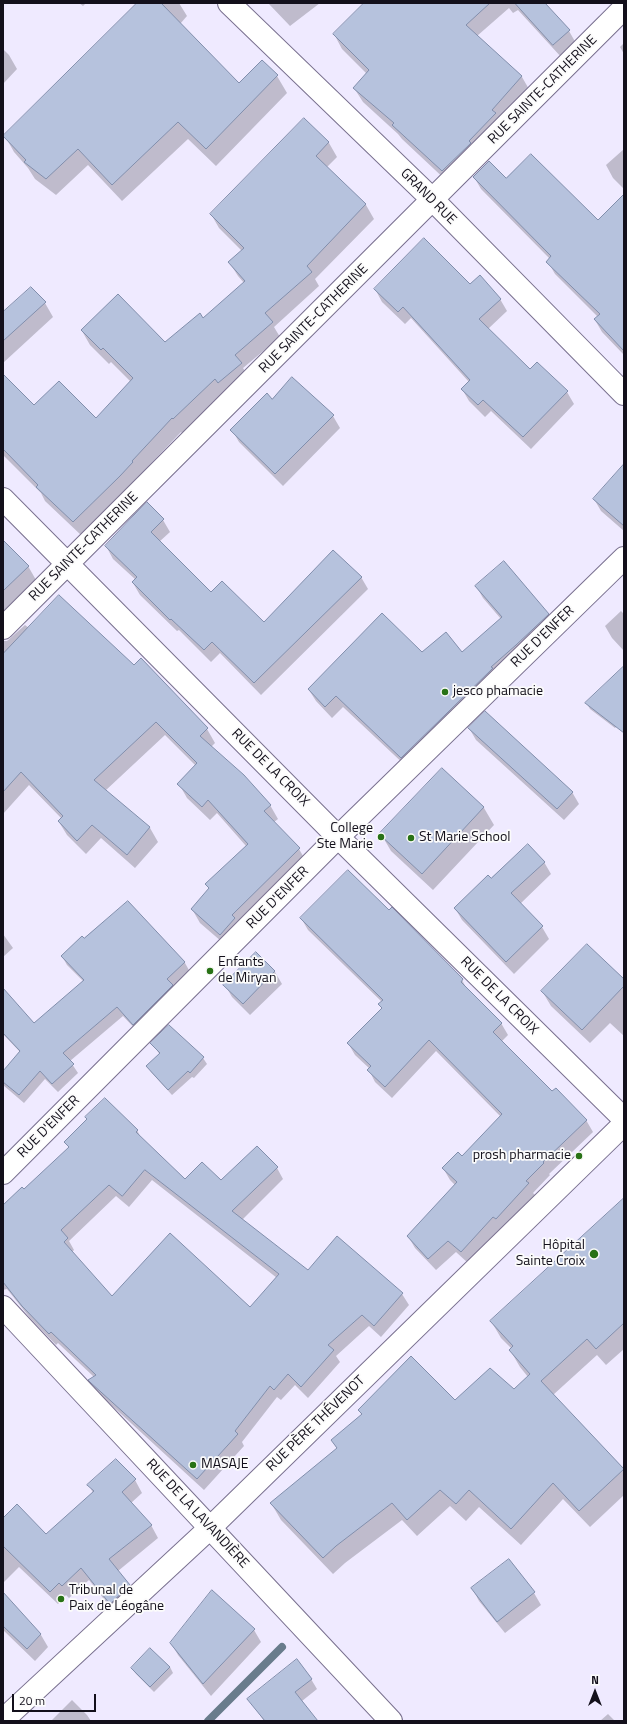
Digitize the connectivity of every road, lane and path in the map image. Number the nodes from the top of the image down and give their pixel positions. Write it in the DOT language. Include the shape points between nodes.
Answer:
graph roads {
  1 [pos="230,3"];
  2 [pos="624,8"];
  3 [pos="433,200"];
  4 [pos="624,394"];
  5 [pos="3,498"];
  6 [pos="624,558"];
  7 [pos="68,564"];
  8 [pos="3,628"];
  9 [pos="338,837"];
  10 [pos="624,1119"];
  11 [pos="624,1124"];
  12 [pos="3,1173"];
  13 [pos="3,1307"];
  14 [pos="210,1528"];
  15 [pos="3,1720"];
  16 [pos="391,1721"];
  1 -- 3 [label="street, GRAND RUE"];
  2 -- 3 [label="street, RUE SAINTE-CATHERINE"];
  3 -- 4 [label="street, GRAND RUE"];
  3 -- 7 [label="street, RUE SAINTE-CATHERINE"];
  5 -- 7 [label="street, RUE DE LA CROIX"];
  6 -- 9 [label="street, RUE D'ENFER"];
  7 -- 8 [label="street, RUE SAINTE-CATHERINE"];
  7 -- 9 [label="street, RUE DE LA CROIX"];
  9 -- 10 [label="street, RUE DE LA CROIX"];
  9 -- 12 [label="street, RUE D'ENFER"];
  11 -- 14 [label="street, RUE PÈRE THÉVENOT"];
  13 -- 14 [label="street, RUE DE LA LAVANDIÈRE"];
  14 -- 15 [label="street, RUE PÈRE THÉVENOT"];
  14 -- 16 [label="street, RUE DE LA LAVANDIÈRE"];
}
